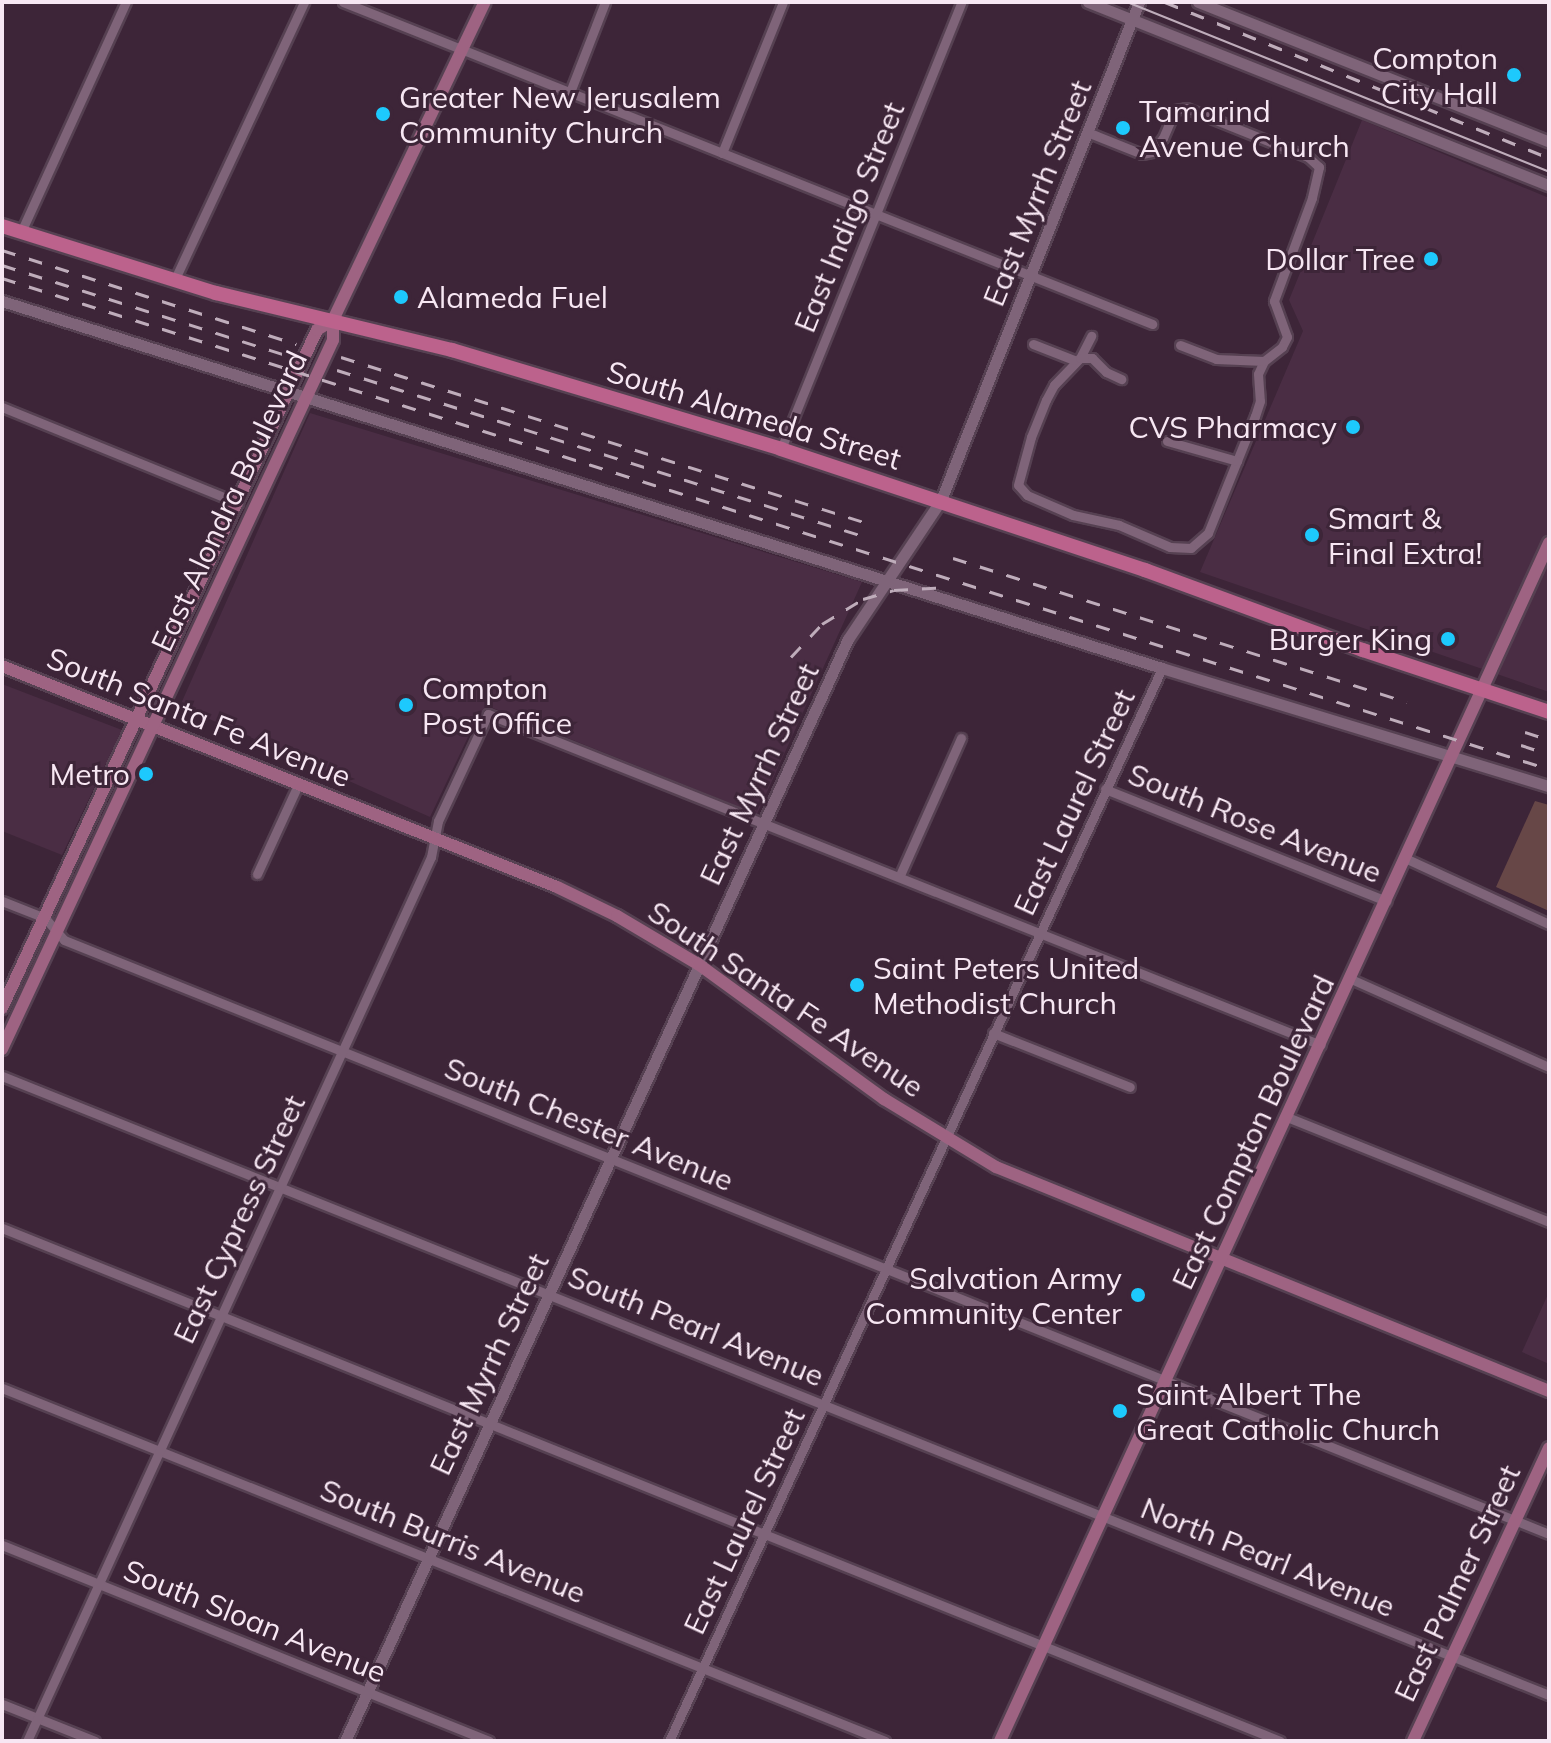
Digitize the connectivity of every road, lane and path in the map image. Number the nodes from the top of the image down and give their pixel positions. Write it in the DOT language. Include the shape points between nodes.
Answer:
graph roads {
  1 [pos="126,2"];
  2 [pos="304,2"];
  3 [pos="343,2"];
  4 [pos="485,2"];
  5 [pos="605,2"];
  6 [pos="783,2"];
  7 [pos="962,2"];
  8 [pos="1088,2"];
  9 [pos="1198,2"];
  10 [pos="1138,4"];
  11 [pos="1131,20"];
  12 [pos="463,50"];
  13 [pos="570,92"];
  14 [pos="1087,132"];
  15 [pos="1549,142"];
  16 [pos="722,153"];
  17 [pos="1549,185"];
  18 [pos="876,214"];
  19 [pos="2,226"];
  20 [pos="21,232"];
  21 [pos="1030,275"];
  22 [pos="174,281"];
  23 [pos="2,301"];
  24 [pos="333,320"];
  25 [pos="1152,324"];
  26 [pos="1091,336"];
  27 [pos="1033,344"];
  28 [pos="1180,345"];
  29 [pos="1077,359"];
  30 [pos="1264,361"];
  31 [pos="1121,379"];
  32 [pos="290,391"];
  33 [pos="305,395"];
  34 [pos="2,407"];
  35 [pos="1167,441"];
  36 [pos="781,449"];
  37 [pos="1237,461"];
  38 [pos="941,500"];
  39 [pos="238,503"];
  40 [pos="1549,543"];
  41 [pos="888,578"];
  42 [pos="2,666"];
  43 [pos="1162,668"];
  44 [pos="1479,690"];
  45 [pos="1549,712"];
  46 [pos="137,720"];
  47 [pos="154,727"];
  48 [pos="961,738"];
  49 [pos="1451,754"];
  50 [pos="298,785"];
  51 [pos="1549,786"];
  52 [pos="1105,789"];
  53 [pos="762,823"];
  54 [pos="435,838"];
  55 [pos="1407,859"];
  56 [pos="257,874"];
  57 [pos="900,875"];
  58 [pos="2,901"];
  59 [pos="1387,901"];
  60 [pos="45,918"];
  61 [pos="1549,924"];
  62 [pos="57,928"];
  63 [pos="1041,932"];
  64 [pos="698,964"];
  65 [pos="1351,979"];
  66 [pos="2,1008"];
  67 [pos="993,1033"];
  68 [pos="1321,1045"];
  69 [pos="2,1049"];
  70 [pos="343,1052"];
  71 [pos="1549,1067"];
  72 [pos="2,1076"];
  73 [pos="1130,1087"];
  74 [pos="1287,1117"];
  75 [pos="944,1139"];
  76 [pos="609,1159"];
  77 [pos="280,1187"];
  78 [pos="1549,1222"];
  79 [pos="2,1228"];
  80 [pos="1223,1260"];
  81 [pos="888,1267"];
  82 [pos="548,1292"];
  83 [pos="220,1316"];
  84 [pos="1167,1381"];
  85 [pos="2,1388"];
  86 [pos="1549,1391"];
  87 [pos="824,1404"];
  88 [pos="488,1424"];
  89 [pos="1549,1448"];
  90 [pos="159,1452"];
  91 [pos="1102,1516"];
  92 [pos="1515,1520"];
  93 [pos="764,1534"];
  94 [pos="1549,1534"];
  95 [pos="2,1545"];
  96 [pos="427,1556"];
  97 [pos="98,1584"];
  98 [pos="1045,1644"];
  99 [pos="1451,1656"];
  100 [pos="703,1668"];
  101 [pos="369,1691"];
  102 [pos="1549,1695"];
  103 [pos="2,1704"];
  104 [pos="37,1719"];
  105 [pos="27,1741"];
  106 [pos="95,1741"];
  107 [pos="345,1741"];
  108 [pos="489,1741"];
  109 [pos="669,1741"];
  110 [pos="885,1741"];
  111 [pos="1000,1741"];
  112 [pos="1280,1741"];
  113 [pos="1413,1741"];
  1 -- 20 [label="street"];
  2 -- 22 [label="street"];
  3 -- 12 [label="street"];
  4 -- 12 [label="main road, East Alondra Boulevard"];
  5 -- 13 [label="street"];
  6 -- 16 [label="street"];
  7 -- 18 [label="street, East Indigo Street"];
  8 -- 11 [label="street"];
  9 -- 15 [label="street"];
  10 -- 11 [label="street, East Myrrh Street"];
  11 -- 14 [label="street, East Myrrh Street"];
  11 -- 17 [label="street"];
  12 -- 13 [label="street"];
  12 -- 24 [label="main road, East Alondra Boulevard"];
  13 -- 16 [label="street"];
  14 -- 21 [label="street, East Myrrh Street"];
  14 -- 30 [label="street" via="1142,154 1152,152 1175,110 1186,108 1308,157 1319,167 1274,301 1287,337"];
  16 -- 18 [label="street"];
  18 -- 21 [label="street"];
  18 -- 36 [label="street, East Indigo Street"];
  19 -- 20 [label="main road, South Alameda Street"];
  20 -- 22 [label="main road, South Alameda Street"];
  21 -- 25 [label="street"];
  21 -- 38 [label="street, East Myrrh Street"];
  22 -- 24 [label="main road, South Alameda Street"];
  23 -- 32 [label="street"];
  24 -- 32 [label="main road, East Alondra Boulevard" via="317,330"];
  24 -- 33 [label="main road, East Alondra Boulevard" via="333,340"];
  24 -- 36 [label="main road, South Alameda Street" via="452,350"];
  26 -- 29 [label="street"];
  27 -- 29 [label="street"];
  28 -- 30 [label="street" via="1216,359"];
  29 -- 31 [label="street" via="1092,358"];
  29 -- 37 [label="street" via="1054,385 1031,437 1018,485 1027,495 1157,543 1191,548 1208,533"];
  30 -- 37 [label="street" via="1258,374 1260,401"];
  32 -- 33 [label="street"];
  32 -- 39 [label="main road, East Alondra Boulevard"];
  33 -- 41 [label="street"];
  33 -- 47 [label="main road, East Alondra Boulevard"];
  34 -- 39 [label="street"];
  35 -- 37 [label="street"];
  36 -- 38 [label="main road, South Alameda Street"];
  38 -- 41 [label="street, East Myrrh Street"];
  38 -- 44 [label="main road, South Alameda Street"];
  39 -- 46 [label="main road, East Alondra Boulevard"];
  40 -- 44 [label="main road, East Compton Boulevard"];
  41 -- 43 [label="street"];
  41 -- 53 [label="street, East Myrrh Street" via="848,639"];
  42 -- 46 [label="main road, South Santa Fe Avenue"];
  43 -- 49 [label="street"];
  43 -- 52 [label="street, East Laurel Street"];
  44 -- 45 [label="main road, South Alameda Street"];
  44 -- 49 [label="main road, East Compton Boulevard"];
  46 -- 47 [label="main road, South Santa Fe Avenue"];
  46 -- 60 [label="main road, East Alondra Boulevard"];
  47 -- 50 [label="main road, South Santa Fe Avenue"];
  47 -- 62 [label="main road, East Alondra Boulevard"];
  48 -- 57 [label="street"];
  49 -- 51 [label="street"];
  49 -- 55 [label="main road, East Compton Boulevard"];
  50 -- 54 [label="main road, South Santa Fe Avenue"];
  50 -- 56 [label="street"];
  52 -- 59 [label="street, South Rose Avenue"];
  52 -- 63 [label="street, East Laurel Street"];
  53 -- 54 [label="street, East Cypress Street" via="488,714"];
  53 -- 57 [label="street"];
  53 -- 64 [label="street, East Myrrh Street"];
  54 -- 64 [label="main road, South Santa Fe Avenue" via="557,887"];
  54 -- 70 [label="street, East Cypress Street"];
  55 -- 59 [label="main road, East Compton Boulevard"];
  55 -- 61 [label="street"];
  57 -- 63 [label="street"];
  58 -- 60 [label="street, South Chester Avenue"];
  59 -- 65 [label="main road, East Compton Boulevard"];
  60 -- 62 [label="street, South Chester Avenue"];
  60 -- 66 [label="main road, East Alondra Boulevard"];
  62 -- 69 [label="main road, East Alondra Boulevard"];
  62 -- 70 [label="street, South Chester Avenue" via="64,940"];
  63 -- 67 [label="street, East Laurel Street"];
  63 -- 68 [label="street"];
  64 -- 75 [label="main road, South Santa Fe Avenue"];
  64 -- 76 [label="street, East Myrrh Street"];
  65 -- 68 [label="main road, East Compton Boulevard"];
  65 -- 71 [label="street"];
  67 -- 73 [label="street"];
  67 -- 75 [label="street, East Laurel Street"];
  68 -- 74 [label="main road, East Compton Boulevard"];
  70 -- 76 [label="street, South Chester Avenue"];
  70 -- 77 [label="street, East Cypress Street"];
  72 -- 77 [label="street, South Pearl Avenue"];
  74 -- 78 [label="street"];
  74 -- 80 [label="main road, East Compton Boulevard"];
  75 -- 80 [label="main road, South Santa Fe Avenue" via="996,1167"];
  75 -- 81 [label="street, East Laurel Street"];
  76 -- 81 [label="street, South Chester Avenue"];
  76 -- 82 [label="street, East Myrrh Street"];
  77 -- 82 [label="street, South Pearl Avenue"];
  77 -- 83 [label="street, East Cypress Street"];
  79 -- 83 [label="street"];
  80 -- 84 [label="main road, East Compton Boulevard"];
  80 -- 86 [label="main road, South Santa Fe Avenue"];
  81 -- 84 [label="street, South Chester Avenue"];
  81 -- 87 [label="street, East Laurel Street"];
  82 -- 87 [label="street, South Pearl Avenue"];
  82 -- 88 [label="street, East Myrrh Street"];
  83 -- 88 [label="street"];
  83 -- 90 [label="street, East Cypress Street"];
  84 -- 91 [label="main road, East Compton Boulevard"];
  84 -- 92 [label="street, South Chester Avenue"];
  85 -- 90 [label="street, South Burris Avenue"];
  87 -- 91 [label="street, South Pearl Avenue"];
  87 -- 93 [label="street, East Laurel Street"];
  88 -- 93 [label="street"];
  88 -- 96 [label="street, East Myrrh Street"];
  89 -- 92 [label="main road, East Palmer Street"];
  90 -- 96 [label="street, South Burris Avenue"];
  90 -- 97 [label="street, East Cypress Street"];
  91 -- 98 [label="main road, East Compton Boulevard"];
  91 -- 99 [label="street, North Pearl Avenue"];
  92 -- 94 [label="street, South Chester Avenue"];
  92 -- 99 [label="main road, East Palmer Street"];
  93 -- 98 [label="street"];
  93 -- 100 [label="street, East Laurel Street"];
  95 -- 97 [label="street, South Sloan Avenue"];
  96 -- 100 [label="street, South Burris Avenue"];
  96 -- 101 [label="street, East Myrrh Street"];
  97 -- 101 [label="street, South Sloan Avenue"];
  97 -- 104 [label="street, East Cypress Street"];
  98 -- 111 [label="main road, East Compton Boulevard"];
  98 -- 112 [label="street"];
  99 -- 102 [label="street, North Pearl Avenue"];
  99 -- 113 [label="main road, East Palmer Street"];
  100 -- 109 [label="street, East Laurel Street"];
  100 -- 110 [label="street, South Burris Avenue"];
  101 -- 107 [label="street, East Myrrh Street"];
  101 -- 108 [label="street, South Sloan Avenue"];
  103 -- 104 [label="street"];
  104 -- 105 [label="street, East Cypress Street"];
  104 -- 106 [label="street"];
}
